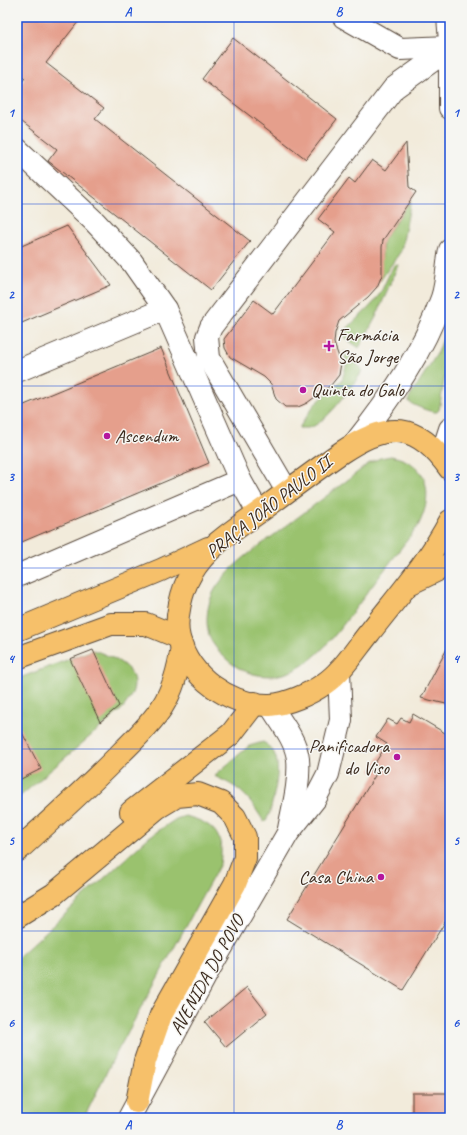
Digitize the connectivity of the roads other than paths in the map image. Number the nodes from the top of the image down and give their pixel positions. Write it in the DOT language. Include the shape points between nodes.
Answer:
graph roads {
  1 [pos="344,17"];
  2 [pos="448,17"];
  3 [pos="450,41"];
  4 [pos="450,48"];
  5 [pos="450,61"];
  6 [pos="450,89"];
  7 [pos="450,108"];
  8 [pos="17,149"];
  9 [pos="450,250"];
  10 [pos="165,309"];
  11 [pos="17,371"];
  12 [pos="450,429"];
  13 [pos="355,444"];
  14 [pos="446,463"];
  15 [pos="240,480"];
  16 [pos="287,491"];
  17 [pos="258,512"];
  18 [pos="450,521"];
  19 [pos="215,545"];
  20 [pos="450,564"];
  21 [pos="17,576"];
  22 [pos="406,585"];
  23 [pos="17,630"];
  24 [pos="180,642"];
  25 [pos="17,658"];
  26 [pos="339,671"];
  27 [pos="262,704"];
  28 [pos="288,833"];
  29 [pos="17,851"];
  30 [pos="17,908"];
  31 [pos="17,917"];
  32 [pos="133,1110"];
  1 -- 4 [label="street" via="400,49"];
  2 -- 3 [label="street"];
  4 -- 16 [label="street" via="394,88 211,327 207,337 209,358"];
  5 -- 6 [label="street"];
  6 -- 7 [label="street"];
  8 -- 10 [label="street" via="101,228 132,262"];
  9 -- 13 [label="street" via="442,297 424,339 389,400"];
  10 -- 11 [label="street"];
  10 -- 15 [label="street"];
  12 -- 14 [label="street"];
  13 -- 14 [label="main road, PRAÇA JOÃO PAULO II" via="384,431 402,431 424,440"];
  13 -- 16 [label="main road, PRAÇA JOÃO PAULO II"];
  15 -- 17 [label="street"];
  15 -- 21 [label="street"];
  16 -- 17 [label="main road, PRAÇA JOÃO PAULO II"];
  17 -- 19 [label="main road, PRAÇA JOÃO PAULO II"];
  18 -- 22 [label="main road"];
  19 -- 23 [label="main road"];
  19 -- 24 [label="main road, PRAÇA JOÃO PAULO II" via="198,563 185,586 179,613"];
  20 -- 22 [label="main road"];
  22 -- 26 [label="main road"];
  24 -- 25 [label="main road" via="146,624 118,623 82,633"];
  24 -- 27 [label="main road" via="195,668 211,686 230,696"];
  24 -- 29 [label="main road, PRAÇA JOÃO PAULO II" via="179,668 172,688 149,725"];
  26 -- 27 [label="main road" via="325,684 291,700"];
  26 -- 28 [label="street, AVENIDA DO POVO" via="341,720 328,774 315,799"];
  27 -- 28 [label="street, AVENIDA DO POVO" via="290,737 298,758 298,784"];
  27 -- 30 [label="main road" via="230,734 152,793"];
  28 -- 32 [label="street, AVENIDA DO POVO" via="206,973"];
  31 -- 32 [label="main road" via="54,894 157,808 177,796 198,794 221,803 235,817 245,837 246,858 235,884 161,1015 145,1061"];
}
